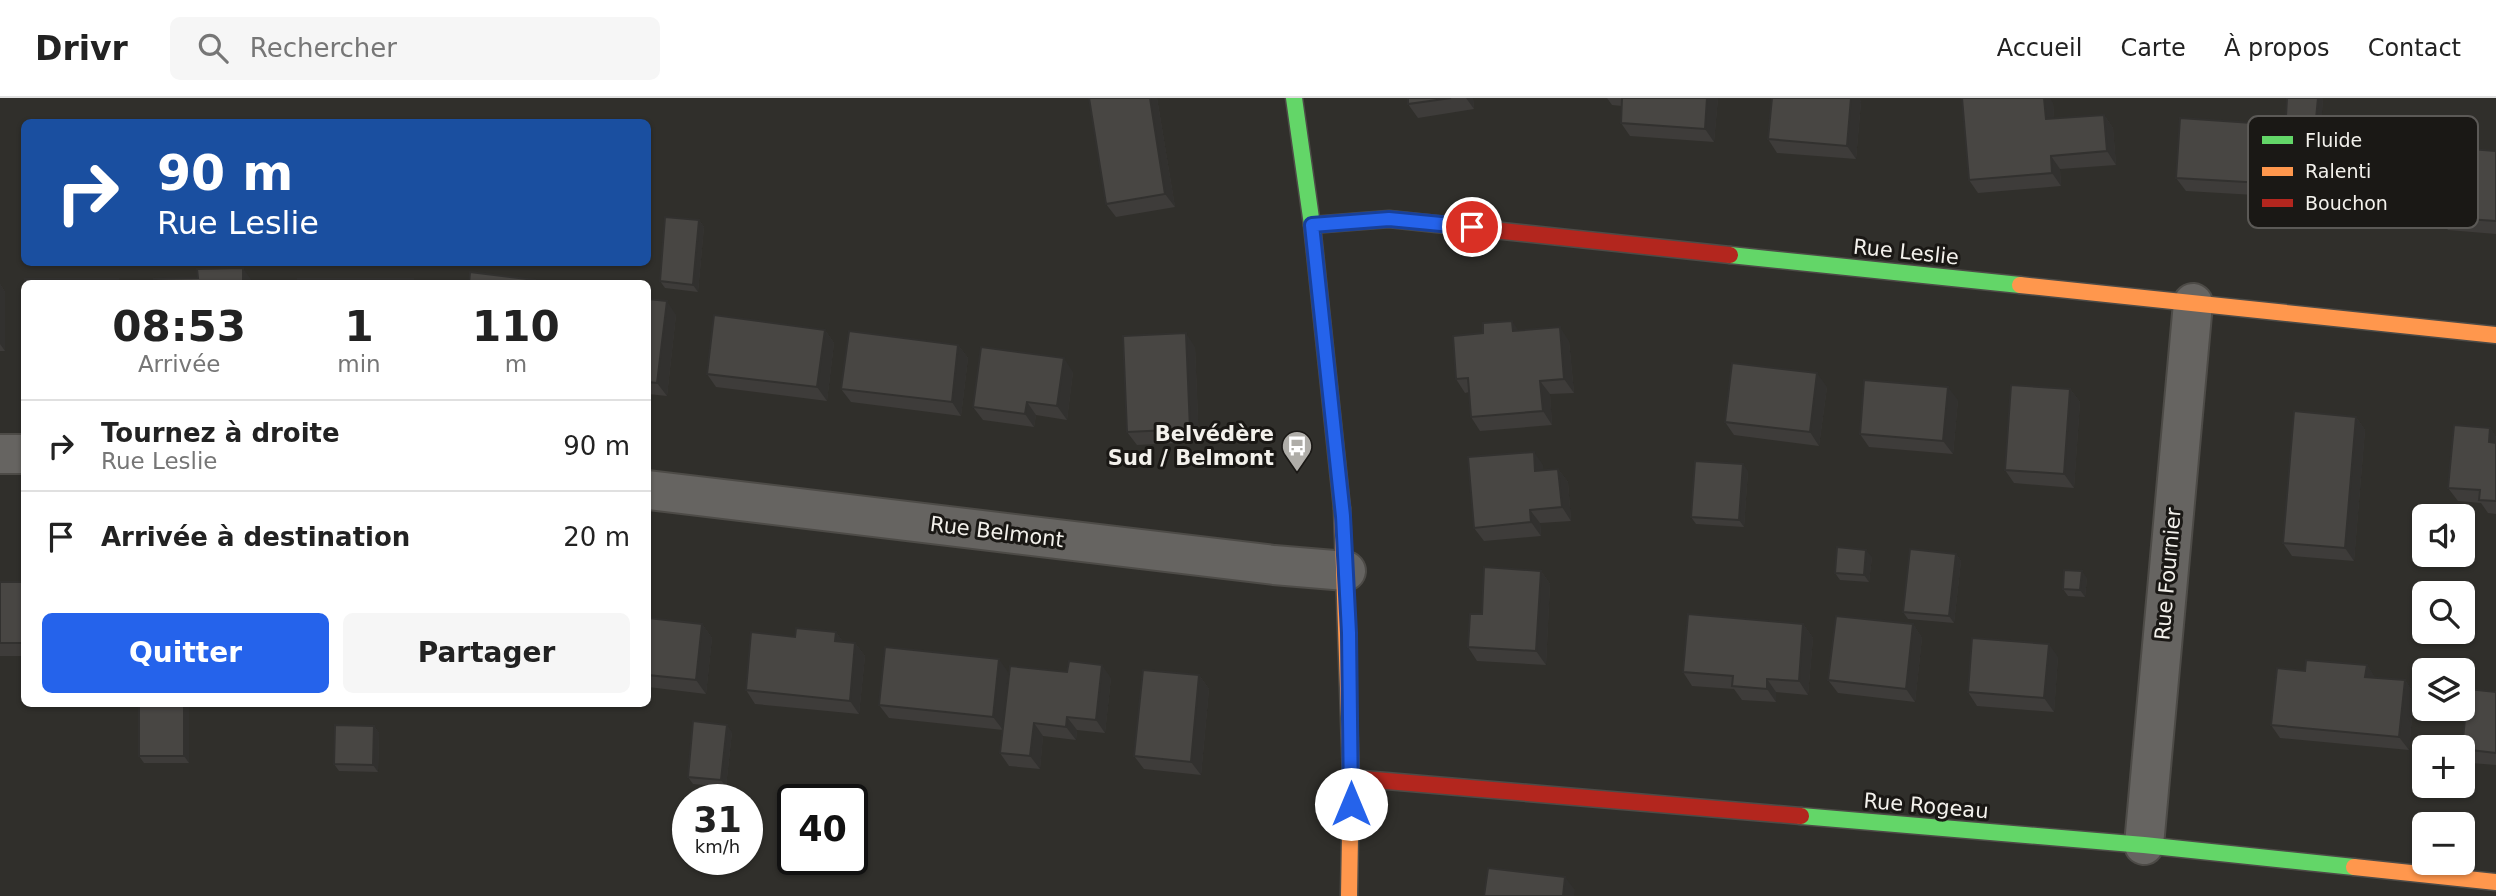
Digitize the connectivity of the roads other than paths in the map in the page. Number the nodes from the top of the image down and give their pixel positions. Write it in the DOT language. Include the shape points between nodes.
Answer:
graph roads {
  1 [pos="1294,98"];
  2 [pos="1312,225"];
  3 [pos="2193,303"];
  4 [pos="2496,335"];
  5 [pos="0,454"];
  6 [pos="21,454"];
  7 [pos="651,490"];
  8 [pos="1346,571"];
  9 [pos="1351,778"];
  10 [pos="2144,845"];
  11 [pos="2496,882"];
  12 [pos="1349,896"];
  1 -- 2 [label="street"];
  2 -- 3 [label="street, Rue Leslie" via="1389,219"];
  2 -- 8 [label="street"];
  3 -- 4 [label="street, Rue Leslie"];
  3 -- 10 [label="street, Rue Fournier"];
  5 -- 6 [label="street"];
  7 -- 8 [label="street, Rue Belmont"];
  8 -- 9 [label="street"];
  9 -- 10 [label="street, Rue Rogeau"];
  9 -- 12 [label="street"];
  10 -- 11 [label="street, Rue Rogeau"];
}
